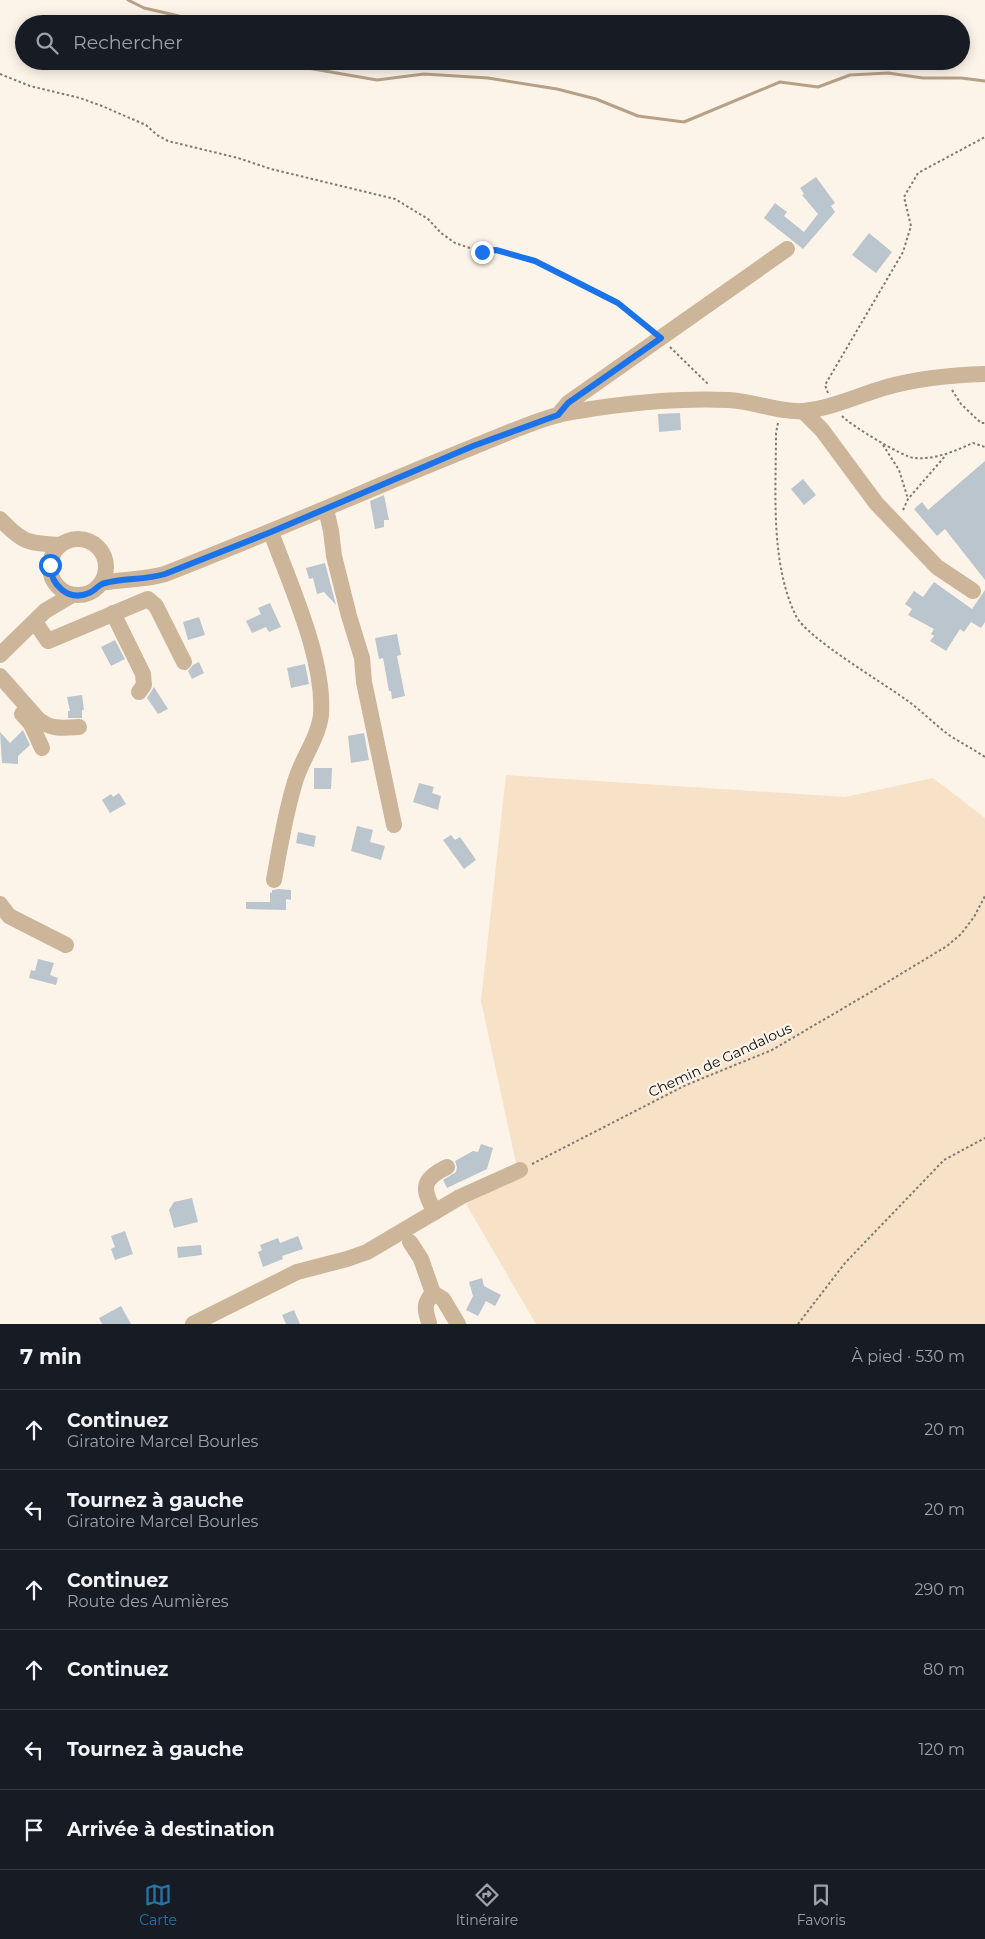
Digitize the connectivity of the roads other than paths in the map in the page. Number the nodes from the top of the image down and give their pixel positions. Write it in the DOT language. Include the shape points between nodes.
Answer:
graph roads {
  1 [pos="786,249"];
  2 [pos="985,374"];
  3 [pos="803,411"];
  4 [pos="558,415"];
  5 [pos="326,509"];
  6 [pos="0,519"];
  7 [pos="271,532"];
  8 [pos="31,543"];
  9 [pos="60,545"];
  10 [pos="106,560"];
  11 [pos="52,578"];
  12 [pos="131,578"];
  13 [pos="102,583"];
  14 [pos="972,591"];
  15 [pos="72,595"];
  16 [pos="113,613"];
  17 [pos="40,617"];
  18 [pos="0,655"];
  19 [pos="184,662"];
  20 [pos="0,676"];
  21 [pos="0,690"];
  22 [pos="139,692"];
  23 [pos="79,727"];
  24 [pos="42,748"];
  25 [pos="394,825"];
  26 [pos="274,880"];
  27 [pos="0,904"];
  28 [pos="66,945"];
  29 [pos="447,1167"];
  30 [pos="520,1170"];
  31 [pos="458,1188"];
  32 [pos="434,1209"];
  33 [pos="410,1242"];
  34 [pos="433,1293"];
  35 [pos="429,1323"];
  36 [pos="194,1324"];
  37 [pos="458,1324"];
  1 -- 4 [label="street" via="568,403"];
  2 -- 3 [label="street" via="943,376 889,386 833,405"];
  3 -- 4 [label="street" via="729,400 700,400"];
  3 -- 14 [label="street" via="822,430 876,503 937,566"];
  4 -- 5 [label="street" via="473,446"];
  5 -- 7 [label="street"];
  5 -- 25 [label="street" via="334,556 362,658 364,682"];
  6 -- 8 [label="street" via="16,536"];
  7 -- 12 [label="street" via="165,574"];
  7 -- 26 [label="street" via="320,677 321,716 295,780"];
  8 -- 9 [label="street"];
  8 -- 11 [label="street" via="46,563"];
  9 -- 10 [label="street" via="78,538 87,540 96,544"];
  9 -- 11 [label="street" via="51,558"];
  10 -- 12 [label="street"];
  10 -- 13 [label="street"];
  11 -- 15 [label="street"];
  11 -- 17 [label="street"];
  12 -- 13 [label="street"];
  13 -- 15 [label="street" via="89,593"];
  15 -- 17 [label="street"];
  16 -- 17 [label="street" via="48,641"];
  16 -- 19 [label="street" via="148,599 156,606"];
  16 -- 22 [label="street" via="142,674 144,685"];
  17 -- 18 [label="street"];
  20 -- 23 [label="street" via="45,725"];
  21 -- 24 [label="street" via="31,724"];
  27 -- 28 [label="street" via="9,916"];
  29 -- 32 [label="street" via="436,1172 425,1187"];
  30 -- 32 [label="street"];
  31 -- 32 [label="street" via="437,1200"];
  32 -- 36 [label="street" via="367,1252 297,1272"];
  33 -- 34 [label="street" via="421,1259"];
  34 -- 35 [label="street" via="427,1300 425,1311"];
  34 -- 37 [label="street" via="443,1299"];
}
